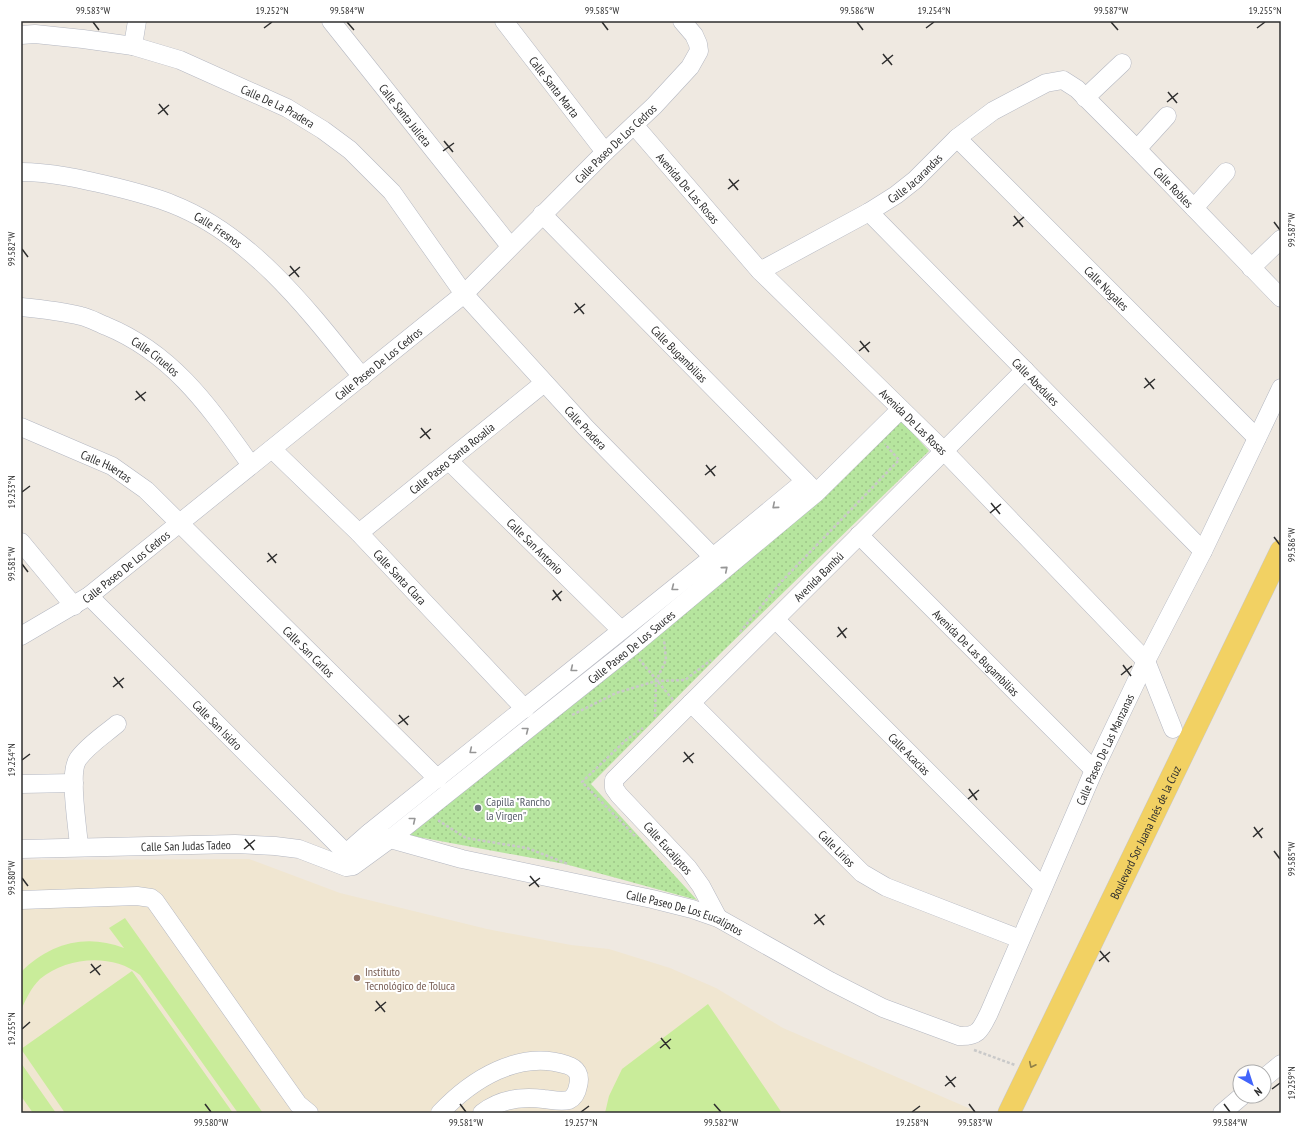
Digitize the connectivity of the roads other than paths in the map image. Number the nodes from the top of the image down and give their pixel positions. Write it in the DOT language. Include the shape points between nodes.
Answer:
graph roads {
  1 [pos="137,21"];
  2 [pos="330,21"];
  3 [pos="504,21"];
  4 [pos="682,21"];
  5 [pos="21,35"];
  6 [pos="133,46"];
  7 [pos="1122,63"];
  8 [pos="1063,80"];
  9 [pos="1085,98"];
  10 [pos="1167,116"];
  11 [pos="634,125"];
  12 [pos="957,138"];
  13 [pos="1137,149"];
  14 [pos="605,152"];
  15 [pos="21,172"];
  16 [pos="1226,172"];
  17 [pos="1194,208"];
  18 [pos="869,212"];
  19 [pos="542,214"];
  20 [pos="1281,239"];
  21 [pos="510,246"];
  22 [pos="1251,268"];
  23 [pos="760,270"];
  24 [pos="464,294"];
  25 [pos="1281,298"];
  26 [pos="21,307"];
  27 [pos="1025,370"];
  28 [pos="362,377"];
  29 [pos="544,383"];
  30 [pos="1281,388"];
  31 [pos="900,409"];
  32 [pos="21,427"];
  33 [pos="1256,438"];
  34 [pos="272,448"];
  35 [pos="943,450"];
  36 [pos="449,461"];
  37 [pos="251,465"];
  38 [pos="811,487"];
  39 [pos="180,523"];
  40 [pos="359,532"];
  41 [pos="859,535"];
  42 [pos="21,542"];
  43 [pos="1203,551"];
  44 [pos="1281,552"];
  45 [pos="713,557"];
  46 [pos="1281,582"];
  47 [pos="89,596"];
  48 [pos="74,606"];
  49 [pos="776,620"];
  50 [pos="622,630"];
  51 [pos="21,636"];
  52 [pos="1146,661"];
  53 [pos="687,706"];
  54 [pos="525,709"];
  55 [pos="117,724"];
  56 [pos="1189,736"];
  57 [pos="1094,770"];
  58 [pos="438,779"];
  59 [pos="613,782"];
  60 [pos="74,783"];
  61 [pos="21,784"];
  62 [pos="369,833"];
  63 [pos="390,839"];
  64 [pos="79,846"];
  65 [pos="21,848"];
  66 [pos="343,861"];
  67 [pos="1043,887"];
  68 [pos="21,900"];
  69 [pos="718,918"];
  70 [pos="1020,939"];
  71 [pos="981,1029"];
  72 [pos="1281,1064"];
  73 [pos="1272,1071"];
  74 [pos="309,1113"];
  75 [pos="440,1113"];
  76 [pos="482,1113"];
  77 [pos="1009,1113"];
  78 [pos="1025,1113"];
  1 -- 6 [label="street"];
  2 -- 21 [label="street, Calle Santa Julieta"];
  3 -- 14 [label="street, Calle Santa Marta"];
  4 -- 11 [label="street, Calle Paseo De Los Cedros" via="694,35 699,51 690,67"];
  5 -- 6 [label="street, Calle De La Pradera" via="35,34"];
  6 -- 24 [label="street, Calle De La Pradera" via="180,60 287,108 350,150 392,192"];
  7 -- 9 [label="street"];
  8 -- 9 [label="street, Calle Robles"];
  8 -- 12 [label="street, Calle Jacarandas" via="1046,83 1000,107"];
  9 -- 13 [label="street, Calle Robles"];
  10 -- 13 [label="street"];
  11 -- 14 [label="street, Calle Paseo De Los Cedros"];
  11 -- 23 [label="street, Avenida De Las Rosas"];
  12 -- 18 [label="street, Calle Jacarandas" via="915,180"];
  12 -- 33 [label="street, Calle Nogales"];
  13 -- 17 [label="street, Calle Robles"];
  14 -- 19 [label="street, Calle Paseo De Los Cedros"];
  15 -- 28 [label="street, Calle Fresnos" via="84,179 132,191 172,204 222,231 256,256 289,290"];
  16 -- 17 [label="street"];
  17 -- 22 [label="street, Calle Robles"];
  18 -- 23 [label="street, Calle Jacarandas"];
  18 -- 27 [label="street, Calle Abedules"];
  19 -- 21 [label="street, Calle Paseo De Los Cedros"];
  19 -- 38 [label="street, Calle Bugambilias"];
  20 -- 22 [label="street"];
  21 -- 24 [label="street, Calle Paseo De Los Cedros"];
  22 -- 25 [label="street, Calle Robles"];
  23 -- 31 [label="street, Avenida De Las Rosas"];
  24 -- 28 [label="street, Calle Paseo De Los Cedros"];
  24 -- 29 [label="street, Calle Pradera"];
  26 -- 37 [label="street, Calle Ciruelos" via="82,316 122,333 148,349 177,371"];
  27 -- 35 [label="street, Avenida Bambú"];
  27 -- 43 [label="street, Calle Abedules"];
  28 -- 34 [label="street, Calle Paseo De Los Cedros"];
  29 -- 36 [label="street, Calle Paseo Santa Rosalía"];
  29 -- 45 [label="street, Calle Pradera"];
  30 -- 33 [label="street, Calle Paseo De Las Manzanas"];
  31 -- 35 [label="street, Avenida De Las Rosas"];
  31 -- 38 [label="street, Calle Paseo De Los Sauces"];
  32 -- 39 [label="street, Calle Huertas" via="112,466 146,490"];
  33 -- 43 [label="street, Calle Paseo De Las Manzanas"];
  34 -- 37 [label="street, Calle Paseo De Los Cedros"];
  34 -- 40 [label="street, Calle Santa Clara"];
  35 -- 41 [label="street, Avenida Bambú"];
  35 -- 52 [label="street, Avenida De Las Rosas"];
  36 -- 40 [label="street, Calle Paseo Santa Rosalía"];
  36 -- 50 [label="street, Calle San Antonio"];
  37 -- 39 [label="street, Calle Paseo De Los Cedros"];
  38 -- 45 [label="street, Calle Paseo De Los Sauces, one-way"];
  63 -- 38 [label="street, Calle Paseo De Los Sauces, one-way" via="630,648"];
  39 -- 47 [label="street, Calle Paseo De Los Cedros"];
  39 -- 58 [label="street, Calle San Carlos"];
  40 -- 54 [label="street, Calle Santa Clara"];
  41 -- 49 [label="street, Avenida Bambú"];
  41 -- 57 [label="street, Avenida De Las Bugambilias"];
  42 -- 48 [label="street"];
  43 -- 52 [label="street, Calle Paseo De Las Manzanas"];
  44 -- 56 [label="main road, Boulevard Sor Juana Inés de la Cruz"];
  45 -- 50 [label="street, Calle Paseo De Los Sauces, one-way"];
  46 -- 56 [label="main road, Boulevard Sor Juana Inés de la Cruz"];
  47 -- 48 [label="street, Calle Paseo De Los Cedros"];
  47 -- 66 [label="street, Calle San Isidro"];
  48 -- 51 [label="street, Calle Paseo De Los Cedros"];
  49 -- 53 [label="street, Avenida Bambú"];
  49 -- 67 [label="street, Calle Acacias"];
  50 -- 54 [label="street, Calle Paseo De Los Sauces, one-way"];
  52 -- 56 [label="street, Avenida De Las Rosas"];
  52 -- 57 [label="street, Calle Paseo De Las Manzanas"];
  53 -- 59 [label="street, Avenida Bambú"];
  53 -- 70 [label="street, Calle Lirios" via="862,873 886,887"];
  54 -- 58 [label="street, Calle Paseo De Los Sauces, one-way"];
  55 -- 60 [label="street" via="78,759 74,769"];
  56 -- 77 [label="main road, Boulevard Sor Juana Inés de la Cruz, one-way"];
  56 -- 78 [label="main road, Boulevard Sor Juana Inés de la Cruz"];
  57 -- 67 [label="street, Calle Paseo De Las Manzanas"];
  58 -- 62 [label="street, Calle Paseo De Los Sauces"];
  59 -- 69 [label="street, Calle Eucaliptos" via="619,795 688,868"];
  60 -- 61 [label="street"];
  60 -- 64 [label="street"];
  62 -- 63 [label="street, Calle Paseo De Los Eucaliptos"];
  62 -- 66 [label="street, Calle Paseo De Los Sauces"];
  63 -- 66 [label="street, Calle Paseo De Los Sauces" via="362,860"];
  63 -- 69 [label="street, Calle Paseo De Los Eucaliptos" via="462,859 652,899"];
  64 -- 65 [label="street, Calle San Judas Tadeo"];
  64 -- 66 [label="street, Calle San Judas Tadeo" via="275,846 299,849"];
  67 -- 70 [label="street, Calle Paseo De Las Manzanas"];
  68 -- 74 [label="street" via="137,896 155,901 280,1080 298,1104"];
  69 -- 71 [label="street, Calle Paseo De Los Eucaliptos" via="883,1008 959,1036 976,1034"];
  70 -- 71 [label="street, Calle Paseo De Las Manzanas"];
  72 -- 73 [label="street"];
  75 -- 76 [label="street" via="472,1084 507,1066 541,1060 554,1061 572,1067 578,1074 579,1084 575,1095 569,1100 514,1098 496,1104"];
}
